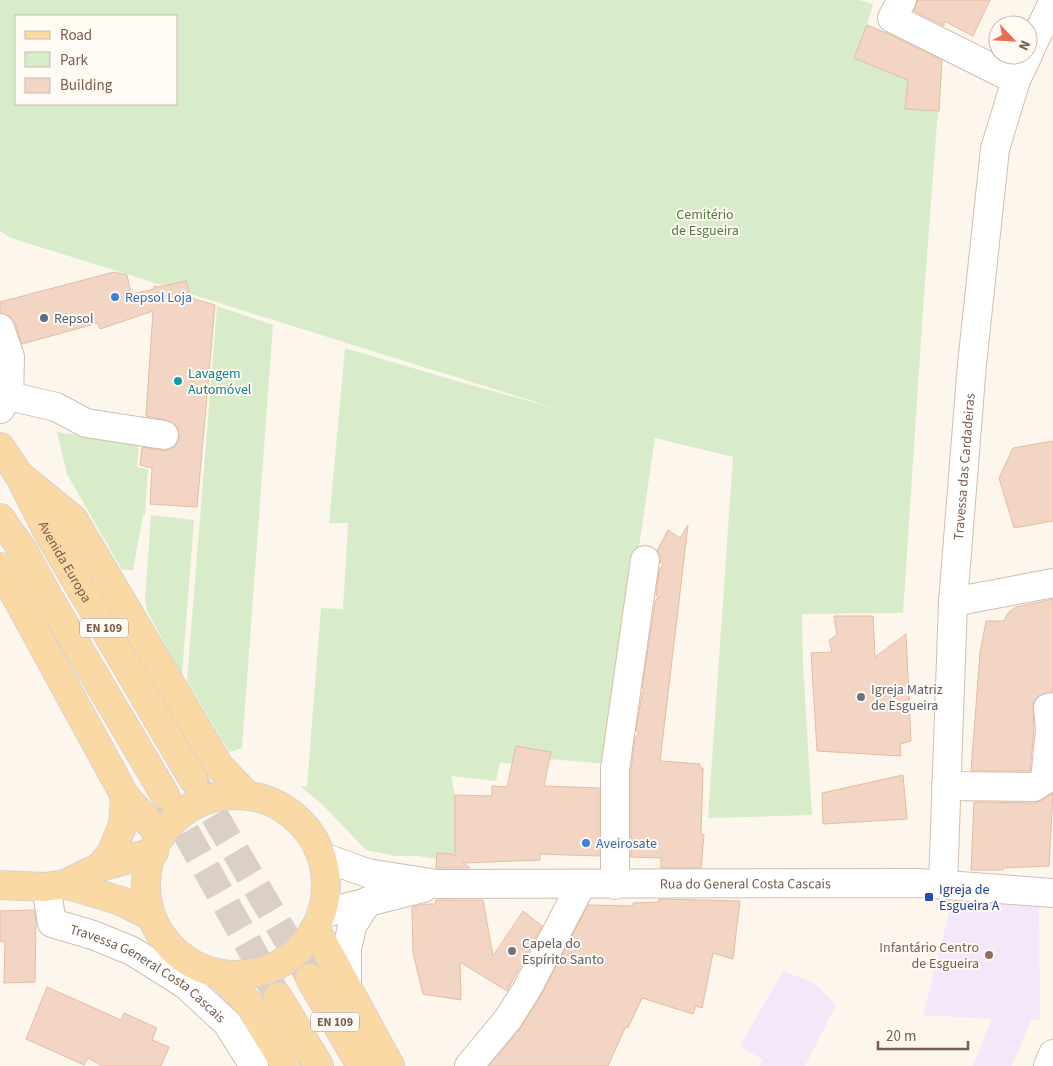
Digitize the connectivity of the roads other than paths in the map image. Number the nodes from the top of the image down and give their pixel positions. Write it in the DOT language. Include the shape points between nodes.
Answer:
graph roads {
  1 [pos="902,0"];
  2 [pos="1053,2"];
  3 [pos="1038,34"];
  4 [pos="1023,65"];
  5 [pos="1016,80"];
  6 [pos="0,328"];
  7 [pos="5,403"];
  8 [pos="164,435"];
  9 [pos="0,448"];
  10 [pos="19,474"];
  11 [pos="0,518"];
  12 [pos="645,560"];
  13 [pos="0,567"];
  14 [pos="1053,583"];
  15 [pos="953,602"];
  16 [pos="1052,722"];
  17 [pos="193,779"];
  18 [pos="946,786"];
  19 [pos="247,794"];
  20 [pos="165,795"];
  21 [pos="125,796"];
  22 [pos="157,844"];
  23 [pos="322,857"];
  24 [pos="100,867"];
  25 [pos="437,884"];
  26 [pos="55,885"];
  27 [pos="581,885"];
  28 [pos="615,885"];
  29 [pos="943,885"];
  30 [pos="0,886"];
  31 [pos="1053,893"];
  32 [pos="368,901"];
  33 [pos="151,916"];
  34 [pos="318,921"];
  35 [pos="220,974"];
  36 [pos="310,978"];
  37 [pos="346,986"];
  38 [pos="278,997"];
  39 [pos="1053,1054"];
  40 [pos="254,1066"];
  41 [pos="286,1066"];
  42 [pos="319,1066"];
  43 [pos="361,1066"];
  44 [pos="390,1066"];
  45 [pos="469,1066"];
  46 [pos="1048,1066"];
  1 -- 5 [label="street" via="892,18"];
  2 -- 3 [label="street, Travessa das Cardadeiras"];
  4 -- 5 [label="street, Travessa das Cardadeiras"];
  5 -- 15 [label="street, Travessa das Cardadeiras" via="995,149 972,364"];
  6 -- 7 [label="street" via="10,357"];
  7 -- 8 [label="street" via="56,407 86,423"];
  9 -- 10 [label="main road, Avenida Europa / EN 109"];
  10 -- 17 [label="main road, Avenida Europa / EN 109" via="50,536"];
  10 -- 19 [label="main road" via="73,519 220,766"];
  11 -- 20 [label="main road, EN 109" via="22,549"];
  12 -- 28 [label="street" via="616,769"];
  13 -- 21 [label="main road"];
  14 -- 15 [label="street"];
  15 -- 18 [label="street, Travessa das Cardadeiras"];
  16 -- 18 [label="street" via="1045,780 1034,787"];
  18 -- 29 [label="street, Travessa das Cardadeiras"];
  19 -- 22 [label="main road" via="218,796 192,806 169,824"];
  19 -- 23 [label="main road" via="272,801 294,815 311,834"];
  21 -- 22 [label="main road"];
  21 -- 24 [label="main road" via="123,824 112,852"];
  22 -- 24 [label="main road"];
  22 -- 33 [label="main road" via="146,870 146,894"];
  23 -- 25 [label="street, Rua do General Costa Cascais" via="367,873"];
  23 -- 34 [label="main road" via="326,895"];
  24 -- 26 [label="main road"];
  25 -- 27 [label="street, Rua do General Costa Cascais"];
  25 -- 32 [label="street, Rua do General Costa Cascais"];
  26 -- 30 [label="main road"];
  26 -- 33 [label="main road" via="121,901"];
  26 -- 40 [label="street, Travessa General Costa Cascais" via="52,923 132,951 186,985 227,1023"];
  27 -- 28 [label="street, Rua do General Costa Cascais"];
  27 -- 45 [label="street" via="527,989 508,1019"];
  28 -- 29 [label="street, Rua do General Costa Cascais" via="918,882"];
  29 -- 31 [label="street, Rua do General Costa Cascais"];
  32 -- 34 [label="street, Rua do General Costa Cascais"];
  32 -- 37 [label="street" via="352,926 347,949"];
  33 -- 35 [label="main road" via="166,944 191,964"];
  34 -- 35 [label="main road" via="298,950 275,967 248,975"];
  34 -- 37 [label="main road"];
  35 -- 41 [label="main road" via="250,1005"];
  36 -- 43 [label="main road, EN 109"];
  37 -- 44 [label="main road"];
  38 -- 42 [label="main road, EN 109"];
  39 -- 46 [label="street"];
}
